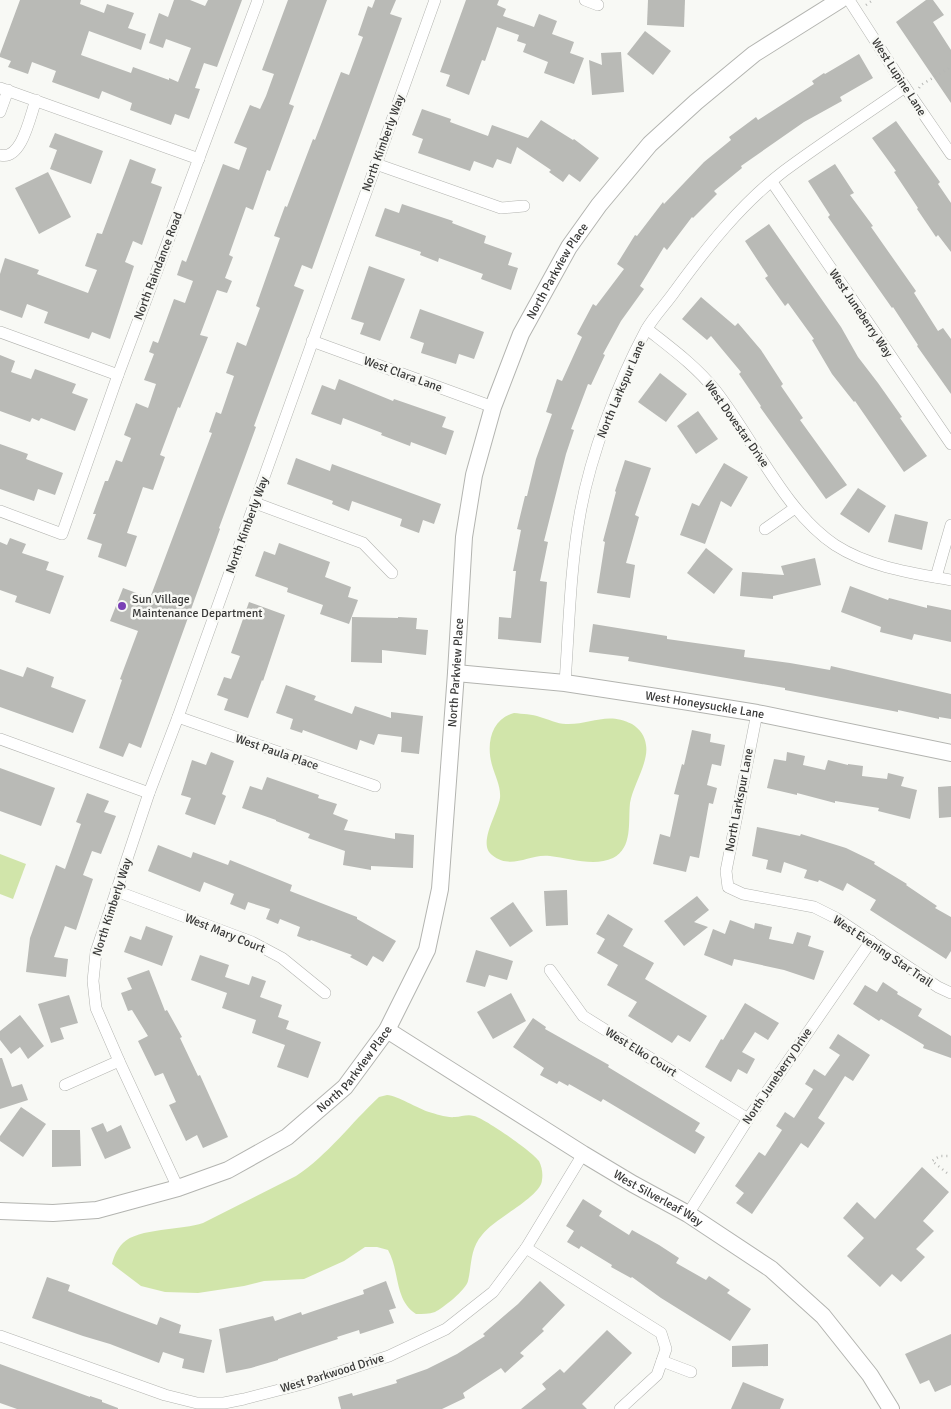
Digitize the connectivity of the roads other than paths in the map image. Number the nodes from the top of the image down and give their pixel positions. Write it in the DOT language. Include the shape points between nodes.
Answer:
graph roads {
  1 [pos="258,0"];
  2 [pos="435,0"];
  3 [pos="585,0"];
  4 [pos="840,0"];
  5 [pos="849,0"];
  6 [pos="598,5"];
  7 [pos="905,87"];
  8 [pos="4,89"];
  9 [pos="36,100"];
  10 [pos="0,112"];
  11 [pos="951,154"];
  12 [pos="0,155"];
  13 [pos="199,158"];
  14 [pos="376,164"];
  15 [pos="772,182"];
  16 [pos="524,206"];
  17 [pos="647,329"];
  18 [pos="0,332"];
  19 [pos="312,341"];
  20 [pos="118,375"];
  21 [pos="493,407"];
  22 [pos="951,444"];
  23 [pos="255,503"];
  24 [pos="795,508"];
  25 [pos="0,511"];
  26 [pos="951,525"];
  27 [pos="765,529"];
  28 [pos="392,573"];
  29 [pos="936,578"];
  30 [pos="951,580"];
  31 [pos="456,673"];
  32 [pos="565,683"];
  33 [pos="756,713"];
  34 [pos="178,717"];
  35 [pos="0,739"];
  36 [pos="951,753"];
  37 [pos="375,786"];
  38 [pos="149,793"];
  39 [pos="728,887"];
  40 [pos="116,891"];
  41 [pos="871,940"];
  42 [pos="550,970"];
  43 [pos="325,992"];
  44 [pos="951,993"];
  45 [pos="387,1030"];
  46 [pos="119,1061"];
  47 [pos="65,1085"];
  48 [pos="748,1119"];
  49 [pos="583,1154"];
  50 [pos="178,1188"];
  51 [pos="0,1211"];
  52 [pos="688,1214"];
  53 [pos="526,1248"];
  54 [pos="0,1336"];
  55 [pos="662,1362"];
  56 [pos="691,1372"];
  57 [pos="620,1409"];
  58 [pos="890,1409"];
  1 -- 13 [label="street, North Raindance Road"];
  2 -- 14 [label="street, North Kimberly Way"];
  3 -- 6 [label="street"];
  4 -- 21 [label="street, North Parkview Place" via="754,54 650,144 569,246 522,334"];
  5 -- 7 [label="street, West Lupine Lane"];
  7 -- 11 [label="street, West Lupine Lane"];
  7 -- 15 [label="street, North Larkspur Lane"];
  8 -- 9 [label="street"];
  8 -- 10 [label="street"];
  9 -- 12 [label="street" via="20,146 12,154"];
  9 -- 13 [label="street"];
  13 -- 20 [label="street, North Raindance Road"];
  14 -- 16 [label="street" via="501,208"];
  14 -- 19 [label="street, North Kimberly Way"];
  15 -- 17 [label="street, North Larkspur Lane" via="732,218 698,258"];
  15 -- 22 [label="street, West Juneberry Way"];
  17 -- 24 [label="street, West Dovestar Drive" via="700,372 711,385"];
  17 -- 32 [label="street, North Larkspur Lane" via="612,407 580,513"];
  18 -- 20 [label="street"];
  19 -- 21 [label="street, West Clara Lane"];
  19 -- 23 [label="street, North Kimberly Way"];
  20 -- 25 [label="street, North Raindance Road" via="62,534"];
  21 -- 31 [label="street, North Parkview Place" via="474,476 464,537"];
  23 -- 28 [label="street" via="363,543"];
  23 -- 34 [label="street, North Kimberly Way"];
  24 -- 27 [label="street"];
  24 -- 29 [label="street, West Dovestar Drive" via="834,545 858,558"];
  26 -- 29 [label="street"];
  29 -- 30 [label="street, West Dovestar Drive"];
  31 -- 32 [label="street, West Honeysuckle Lane"];
  31 -- 45 [label="street, North Parkview Place" via="440,889 435,917 423,959"];
  32 -- 33 [label="street, West Honeysuckle Lane"];
  33 -- 36 [label="street, West Honeysuckle Lane"];
  33 -- 39 [label="street, North Larkspur Lane" via="726,871"];
  34 -- 37 [label="street, West Paula Place"];
  34 -- 38 [label="street, North Kimberly Way"];
  35 -- 38 [label="street"];
  38 -- 40 [label="street, North Kimberly Way"];
  39 -- 41 [label="street, West Evening Star Trail" via="743,894 814,907"];
  40 -- 43 [label="street, West Mary Court" via="252,942 282,958"];
  40 -- 46 [label="street, North Kimberly Way" via="96,952 92,981 96,1008"];
  41 -- 44 [label="street, West Evening Star Trail"];
  41 -- 48 [label="street, North Juneberry Drive"];
  42 -- 48 [label="street, West Elko Court" via="582,1016"];
  45 -- 49 [label="street, West Silverleaf Way"];
  45 -- 50 [label="street, North Parkview Place" via="345,1087 287,1138 228,1170"];
  46 -- 47 [label="street"];
  46 -- 50 [label="street, North Kimberly Way"];
  48 -- 52 [label="street, North Juneberry Drive"];
  49 -- 52 [label="street, West Silverleaf Way"];
  49 -- 53 [label="street, West Parkwood Drive"];
  50 -- 51 [label="street, North Parkview Place" via="97,1210 53,1213"];
  52 -- 58 [label="street, West Silverleaf Way" via="771,1270 823,1316 870,1375"];
  53 -- 54 [label="street, West Parkwood Drive" via="493,1292 446,1329 389,1356 306,1383 224,1403 197,1403 165,1395"];
  53 -- 55 [label="street" via="661,1333 666,1349"];
  55 -- 56 [label="street"];
  55 -- 57 [label="street" via="657,1375"];
}
